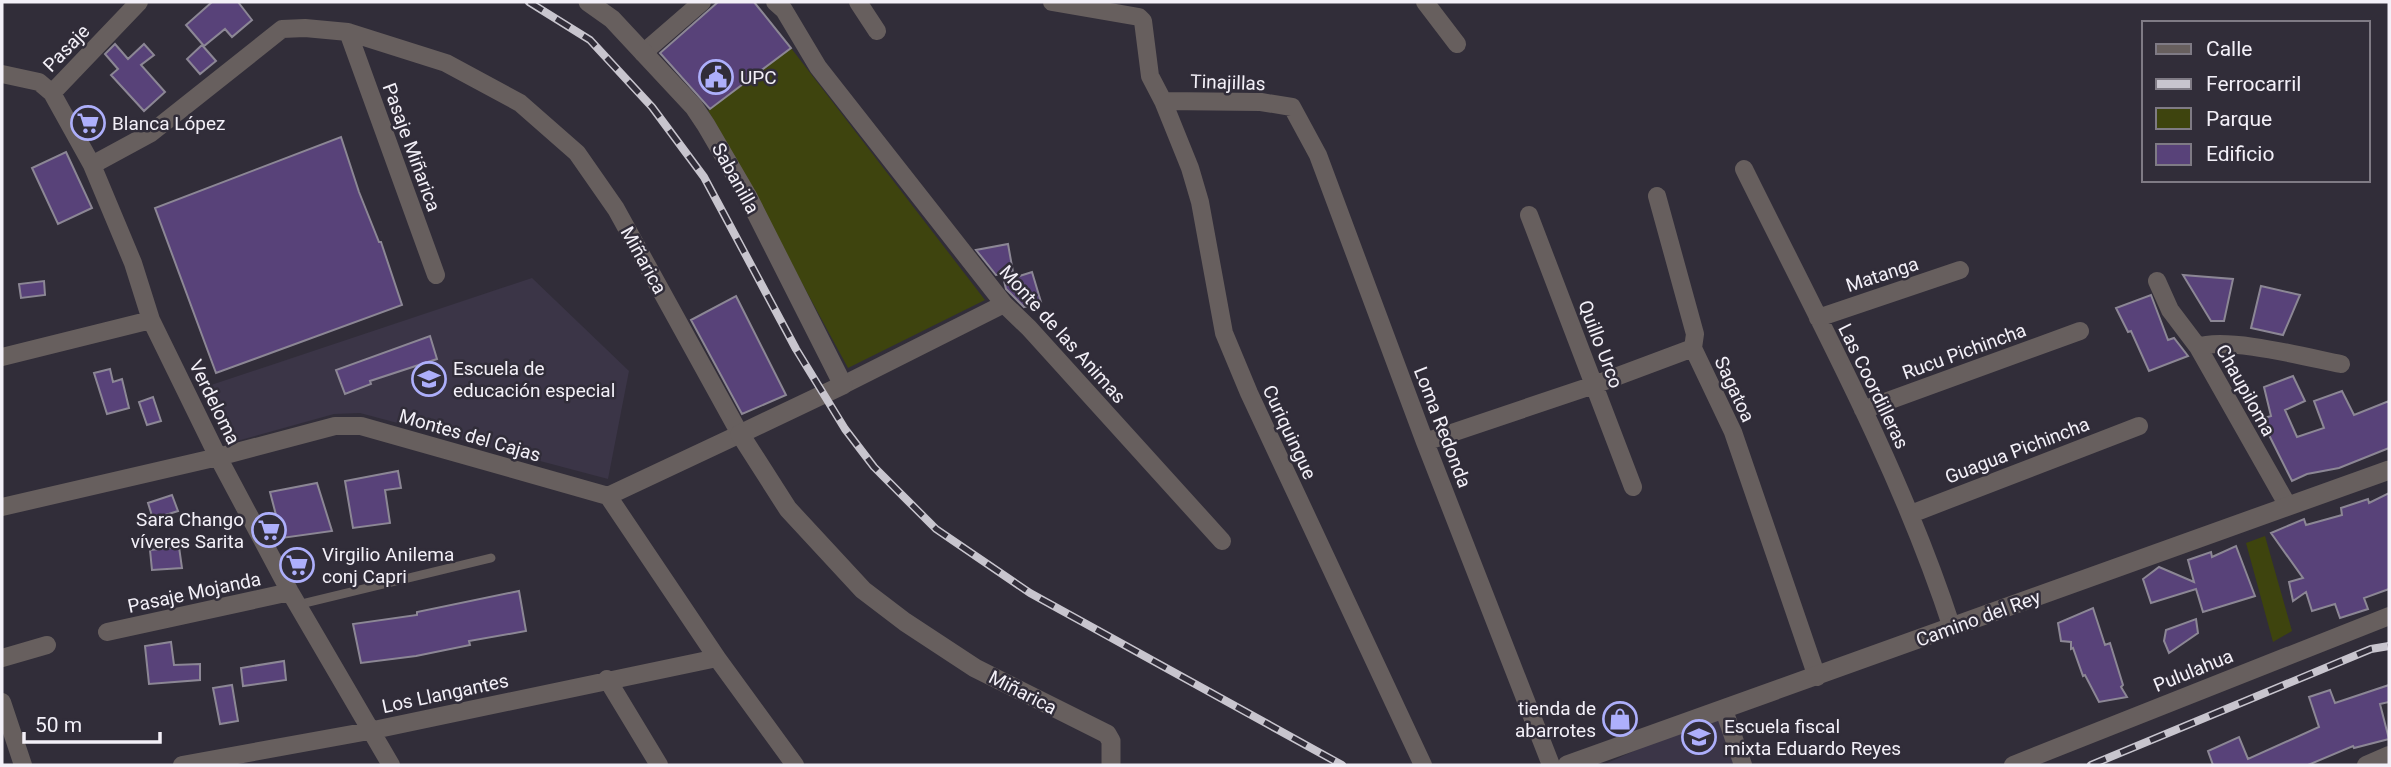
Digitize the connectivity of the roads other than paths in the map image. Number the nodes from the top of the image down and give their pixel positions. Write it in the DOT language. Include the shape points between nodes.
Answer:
graph roads {
  1 [pos="139,2"];
  2 [pos="588,2"];
  3 [pos="702,2"];
  4 [pos="775,2"];
  5 [pos="858,2"];
  6 [pos="1052,2"];
  7 [pos="1425,2"];
  8 [pos="877,31"];
  9 [pos="348,32"];
  10 [pos="1457,44"];
  11 [pos="643,53"];
  12 [pos="2,74"];
  13 [pos="52,93"];
  14 [pos="1163,101"];
  15 [pos="1292,107"];
  16 [pos="92,165"];
  17 [pos="1744,169"];
  18 [pos="1657,196"];
  19 [pos="1530,215"];
  20 [pos="1960,270"];
  21 [pos="436,275"];
  22 [pos="2157,281"];
  23 [pos="1004,304"];
  24 [pos="1818,318"];
  25 [pos="151,320"];
  26 [pos="2080,331"];
  27 [pos="2198,347"];
  28 [pos="1693,348"];
  29 [pos="2,357"];
  30 [pos="2340,364"];
  31 [pos="843,385"];
  32 [pos="1594,385"];
  33 [pos="1863,410"];
  34 [pos="2139,426"];
  35 [pos="740,433"];
  36 [pos="1426,442"];
  37 [pos="218,457"];
  38 [pos="2389,470"];
  39 [pos="1633,487"];
  40 [pos="608,496"];
  41 [pos="2288,506"];
  42 [pos="2,507"];
  43 [pos="1911,514"];
  44 [pos="1222,541"];
  45 [pos="491,558"];
  46 [pos="293,598"];
  47 [pos="2389,616"];
  48 [pos="1952,628"];
  49 [pos="107,632"];
  50 [pos="47,645"];
  51 [pos="717,658"];
  52 [pos="2,659"];
  53 [pos="1817,677"];
  54 [pos="607,679"];
  55 [pos="2,702"];
  56 [pos="1724,710"];
  57 [pos="369,731"];
  58 [pos="2389,755"];
  59 [pos="23,765"];
  60 [pos="181,765"];
  61 [pos="391,765"];
  62 [pos="659,765"];
  63 [pos="795,765"];
  64 [pos="1111,765"];
  65 [pos="1423,765"];
  66 [pos="1551,765"];
  67 [pos="1567,765"];
  68 [pos="1743,765"];
  69 [pos="2013,765"];
  70 [pos="2366,765"];
  1 -- 13 [label="street, Pasaje"];
  2 -- 11 [label="street, Sabanilla" via="612,19"];
  3 -- 11 [label="street"];
  4 -- 23 [label="street, Monte de las Animas" via="818,67"];
  5 -- 8 [label="street"];
  6 -- 14 [label="street, Curiquingue" via="1139,17 1144,24 1150,76"];
  7 -- 10 [label="street"];
  9 -- 16 [label="street, Miñarica" via="282,29 151,133"];
  9 -- 21 [label="street, Pasaje Miñarica"];
  9 -- 35 [label="street, Miñarica" via="446,63 520,103 576,153 615,208"];
  11 -- 31 [label="street, Sabanilla" via="694,107 713,137"];
  12 -- 13 [label="street" via="39,82"];
  13 -- 16 [label="street, Verdeloma"];
  14 -- 15 [label="street, Tinajillas" via="1261,102"];
  14 -- 65 [label="street, Curiquingue" via="1200,202 1224,333"];
  15 -- 36 [label="street, Loma Redonda" via="1318,155"];
  16 -- 25 [label="street, Verdeloma"];
  17 -- 24 [label="street, Las Coordilleras"];
  18 -- 28 [label="street" via="1695,334"];
  19 -- 32 [label="street, Quillo Urco"];
  20 -- 24 [label="street, Matanga"];
  22 -- 27 [label="street" via="2170,310"];
  23 -- 31 [label="street"];
  23 -- 44 [label="street, Monte de las Animas"];
  24 -- 33 [label="street, Las Coordilleras"];
  25 -- 29 [label="street"];
  25 -- 37 [label="street, Verdeloma"];
  26 -- 33 [label="street, Rucu Pichincha"];
  27 -- 30 [label="street, Chaupiloma" via="2216,344 2267,349"];
  27 -- 41 [label="street, Chaupiloma"];
  28 -- 32 [label="street, Sagatoa"];
  28 -- 53 [label="street, Sagatoa" via="1732,432"];
  31 -- 35 [label="street"];
  32 -- 36 [label="street, Sagatoa"];
  32 -- 39 [label="street, Quillo Urco"];
  33 -- 43 [label="street, Las Coordilleras"];
  34 -- 43 [label="street, Guagua Pichincha"];
  35 -- 40 [label="street"];
  35 -- 64 [label="street, Miñarica" via="788,509 863,590 975,668 1107,734"];
  36 -- 66 [label="street, Loma Redonda"];
  37 -- 40 [label="street, Montes del Cajas" via="335,426 361,426"];
  37 -- 42 [label="street, Montes del Cajas"];
  37 -- 46 [label="street, Verdeloma"];
  38 -- 41 [label="street, Camino del Rey"];
  40 -- 51 [label="street"];
  41 -- 48 [label="street, Camino del Rey"];
  43 -- 48 [label="street, Las Coordilleras"];
  45 -- 46 [label="lane"];
  46 -- 49 [label="street, Pasaje Mojanda"];
  46 -- 57 [label="street, Verdeloma"];
  47 -- 69 [label="street, Pululahua"];
  48 -- 53 [label="street, Camino del Rey"];
  50 -- 52 [label="street"];
  51 -- 54 [label="street, Los Llangantes"];
  51 -- 63 [label="street"];
  53 -- 56 [label="street, Camino del Rey"];
  54 -- 57 [label="street, Los Llangantes"];
  54 -- 62 [label="street"];
  55 -- 59 [label="street"];
  56 -- 67 [label="street, Camino del Rey"];
  56 -- 68 [label="street"];
  57 -- 60 [label="street, Los Llangantes"];
  57 -- 61 [label="street, Verdeloma"];
  58 -- 70 [label="street"];
}
